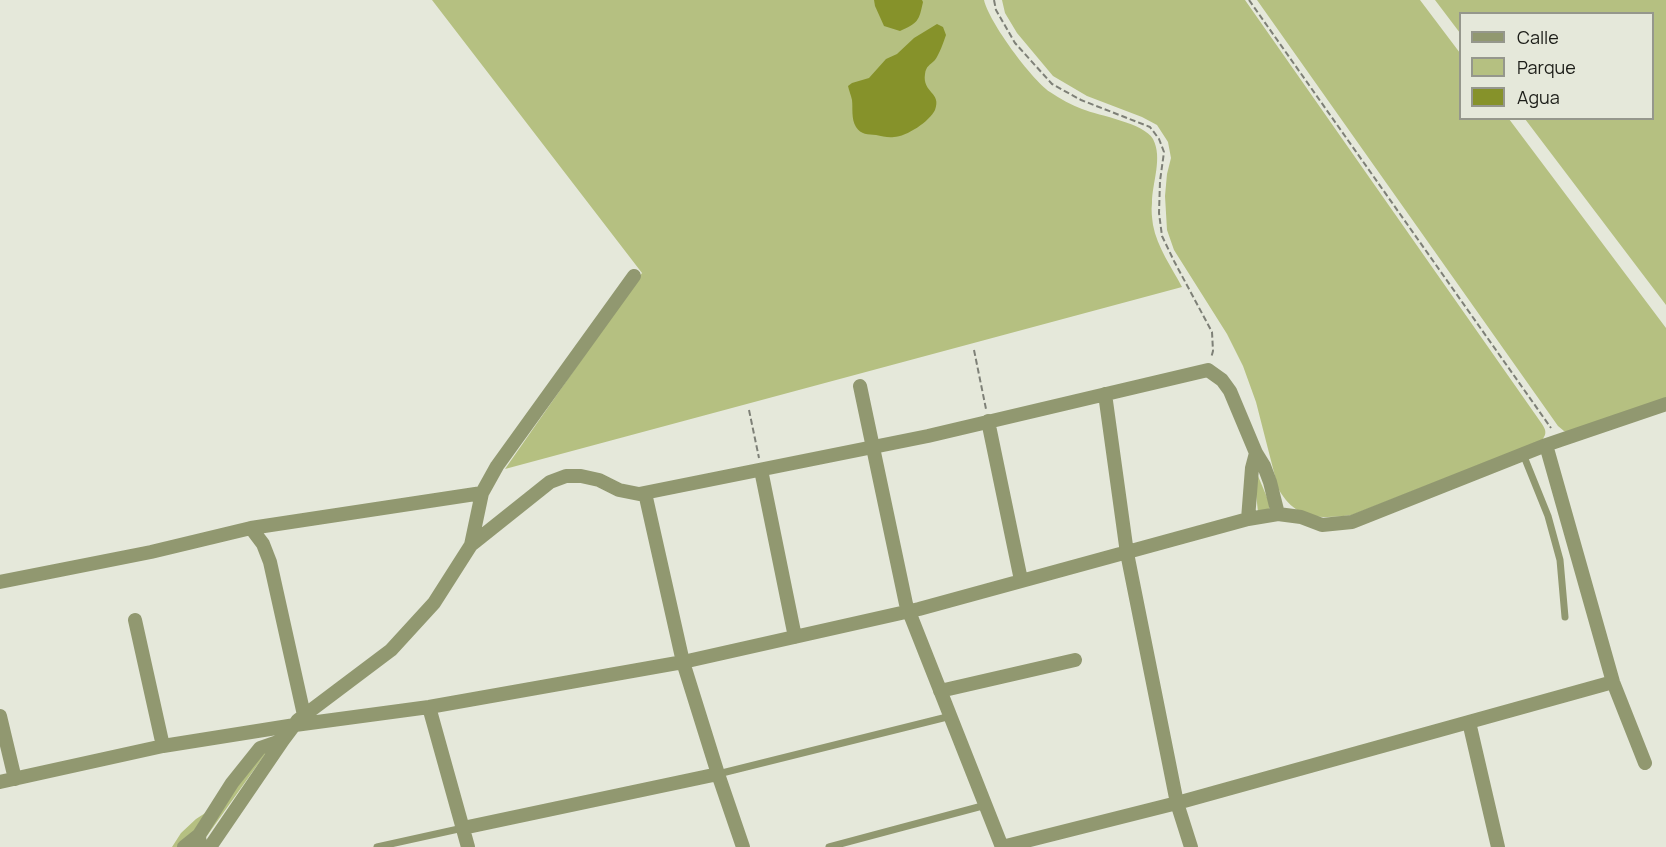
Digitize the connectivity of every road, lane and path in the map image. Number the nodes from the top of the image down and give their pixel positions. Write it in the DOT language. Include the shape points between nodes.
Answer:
graph roads {
  1 [pos="994,0"];
  2 [pos="1250,0"];
  3 [pos="634,276"];
  4 [pos="974,350"];
  5 [pos="1208,370"];
  6 [pos="860,386"];
  7 [pos="1105,394"];
  8 [pos="1666,404"];
  9 [pos="749,410"];
  10 [pos="988,422"];
  11 [pos="1552,443"];
  12 [pos="873,447"];
  13 [pos="1256,453"];
  14 [pos="1523,454"];
  15 [pos="761,470"];
  16 [pos="482,493"];
  17 [pos="645,493"];
  18 [pos="1278,514"];
  19 [pos="1248,519"];
  20 [pos="251,528"];
  21 [pos="471,545"];
  22 [pos="1127,553"];
  23 [pos="1021,580"];
  24 [pos="0,582"];
  25 [pos="909,612"];
  26 [pos="1565,617"];
  27 [pos="135,620"];
  28 [pos="795,637"];
  29 [pos="1075,660"];
  30 [pos="683,663"];
  31 [pos="1613,682"];
  32 [pos="940,691"];
  33 [pos="429,707"];
  34 [pos="951,716"];
  35 [pos="0,717"];
  36 [pos="299,720"];
  37 [pos="1469,722"];
  38 [pos="283,740"];
  39 [pos="163,746"];
  40 [pos="1645,763"];
  41 [pos="718,774"];
  42 [pos="15,779"];
  43 [pos="0,782"];
  44 [pos="1177,803"];
  45 [pos="986,805"];
  46 [pos="463,828"];
  47 [pos="200,841"];
  48 [pos="184,847"];
  49 [pos="210,847"];
  50 [pos="377,847"];
  51 [pos="468,847"];
  52 [pos="743,847"];
  53 [pos="829,847"];
  54 [pos="1002,847"];
  55 [pos="1191,847"];
  56 [pos="1498,847"];
  1 -- 5 [label="path" via="1015,43 1052,84 1150,127 1159,139 1164,152 1159,213 1162,236 1212,332"];
  2 -- 11 [label="path"];
  3 -- 16 [label="street" via="497,466"];
  4 -- 10 [label="path"];
  5 -- 7 [label="street"];
  5 -- 13 [label="street" via="1230,391"];
  6 -- 12 [label="street"];
  7 -- 10 [label="street"];
  7 -- 22 [label="street"];
  8 -- 11 [label="street"];
  9 -- 15 [label="path"];
  10 -- 12 [label="street"];
  10 -- 23 [label="street"];
  11 -- 14 [label="street"];
  11 -- 31 [label="street"];
  12 -- 15 [label="street"];
  12 -- 25 [label="street"];
  13 -- 18 [label="street" via="1270,482"];
  13 -- 19 [label="street"];
  14 -- 18 [label="street" via="1352,522 1322,525"];
  14 -- 26 [label="lane" via="1548,516 1560,560"];
  15 -- 17 [label="street"];
  15 -- 28 [label="street"];
  16 -- 20 [label="street"];
  16 -- 21 [label="street"];
  17 -- 21 [label="street" via="619,490 581,476 566,476 550,482"];
  17 -- 30 [label="street"];
  18 -- 19 [label="street"];
  19 -- 22 [label="street"];
  20 -- 24 [label="street"];
  20 -- 36 [label="street" via="270,562"];
  21 -- 36 [label="street" via="434,603 391,650"];
  22 -- 23 [label="street"];
  22 -- 44 [label="street"];
  23 -- 25 [label="street"];
  25 -- 28 [label="street"];
  25 -- 32 [label="street"];
  27 -- 39 [label="street"];
  28 -- 30 [label="street"];
  29 -- 32 [label="street"];
  30 -- 33 [label="street"];
  30 -- 41 [label="street"];
  31 -- 37 [label="street"];
  31 -- 40 [label="street"];
  32 -- 34 [label="street"];
  33 -- 36 [label="street"];
  33 -- 46 [label="street"];
  34 -- 41 [label="lane"];
  34 -- 45 [label="street"];
  35 -- 42 [label="street"];
  36 -- 38 [label="street"];
  36 -- 39 [label="street"];
  37 -- 44 [label="street"];
  37 -- 56 [label="street"];
  38 -- 47 [label="street" via="258,751 232,783"];
  38 -- 49 [label="street"];
  39 -- 42 [label="street"];
  41 -- 46 [label="street"];
  41 -- 52 [label="street"];
  42 -- 43 [label="street"];
  44 -- 54 [label="street"];
  44 -- 55 [label="street"];
  45 -- 53 [label="lane"];
  45 -- 54 [label="street"];
  46 -- 50 [label="lane"];
  46 -- 51 [label="street"];
  47 -- 48 [label="street"];
}
